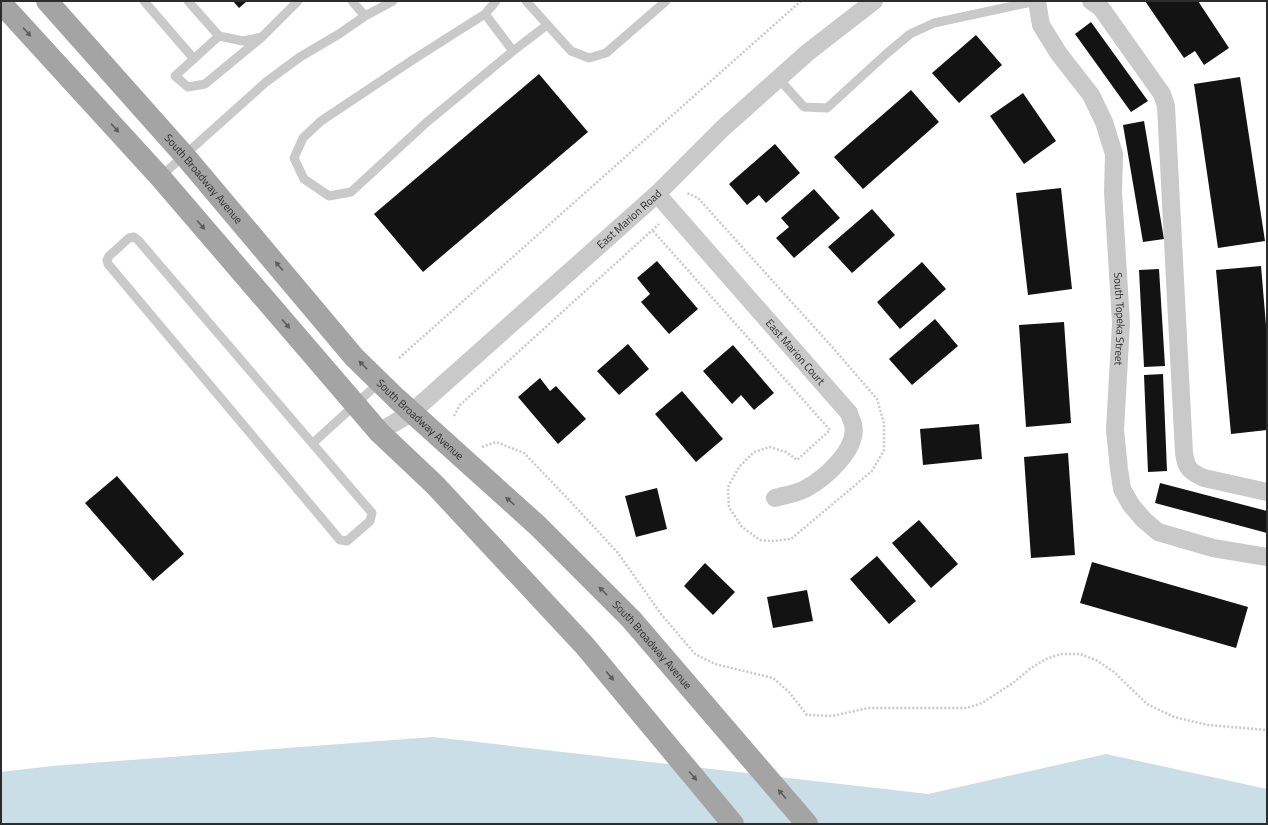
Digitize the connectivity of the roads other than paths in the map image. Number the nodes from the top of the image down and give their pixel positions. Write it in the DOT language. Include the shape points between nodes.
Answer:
graph roads {
  1 [pos="47,1"];
  2 [pos="144,1"];
  3 [pos="188,1"];
  4 [pos="298,1"];
  5 [pos="352,1"];
  6 [pos="393,1"];
  7 [pos="496,1"];
  8 [pos="526,1"];
  9 [pos="666,1"];
  10 [pos="874,1"];
  11 [pos="1036,1"];
  12 [pos="1091,1"];
  13 [pos="1,3"];
  14 [pos="485,14"];
  15 [pos="365,16"];
  16 [pos="547,25"];
  17 [pos="219,36"];
  18 [pos="262,37"];
  19 [pos="513,51"];
  20 [pos="194,59"];
  21 [pos="778,78"];
  22 [pos="184,155"];
  23 [pos="160,177"];
  24 [pos="657,194"];
  25 [pos="380,382"];
  26 [pos="355,405"];
  27 [pos="411,412"];
  28 [pos="379,432"];
  29 [pos="313,443"];
  30 [pos="1267,492"];
  31 [pos="775,498"];
  32 [pos="1267,556"];
  33 [pos="733,824"];
  34 [pos="807,824"];
  1 -- 22 [label="main road, South Broadway Avenue"];
  2 -- 20 [label="lane"];
  3 -- 17 [label="lane"];
  4 -- 18 [label="lane"];
  5 -- 15 [label="lane"];
  6 -- 15 [label="lane"];
  7 -- 14 [label="lane"];
  8 -- 16 [label="lane"];
  9 -- 16 [label="lane" via="606,53 588,58 571,51"];
  10 -- 21 [label="street, East Marion Road" via="807,52"];
  11 -- 21 [label="lane" via="934,23 910,34 827,108 804,107"];
  11 -- 32 [label="street, South Topeka Street" via="1040,25 1091,95 1104,122 1114,154 1113,192 1121,322 1115,430 1122,489 1131,505 1158,532 1213,548"];
  12 -- 30 [label="street" via="1101,8 1162,94 1166,106 1186,465 1195,474 1204,478"];
  13 -- 23 [label="main road, one-way"];
  14 -- 19 [label="lane"];
  14 -- 19 [label="lane" via="321,121 302,138 294,158 304,179 329,196 351,192 427,122"];
  15 -- 22 [label="lane" via="266,82"];
  16 -- 19 [label="lane"];
  17 -- 18 [label="lane" via="243,41"];
  17 -- 20 [label="lane"];
  18 -- 20 [label="lane" via="205,84 188,87 175,76"];
  21 -- 24 [label="street, East Marion Road"];
  22 -- 23 [label="lane"];
  25 -- 22 [label="main road, South Broadway Avenue, one-way" via="354,357"];
  23 -- 26 [label="main road, one-way"];
  24 -- 27 [label="street, East Marion Road"];
  24 -- 31 [label="street, East Marion Court" via="849,413 854,426 852,441 847,451 826,474 804,489"];
  25 -- 26 [label="lane"];
  25 -- 27 [label="main road, South Broadway Avenue"];
  26 -- 28 [label="main road"];
  26 -- 29 [label="lane"];
  27 -- 28 [label="street, East Marion Road"];
  34 -- 27 [label="main road, South Broadway Avenue, one-way" via="631,619 538,526"];
  28 -- 33 [label="main road, one-way" via="435,485 585,646"];
  29 -- 29 [label="lane" via="138,240 134,237 129,238 109,256 108,264 118,276 340,540 347,541 370,521 372,513"];
}
